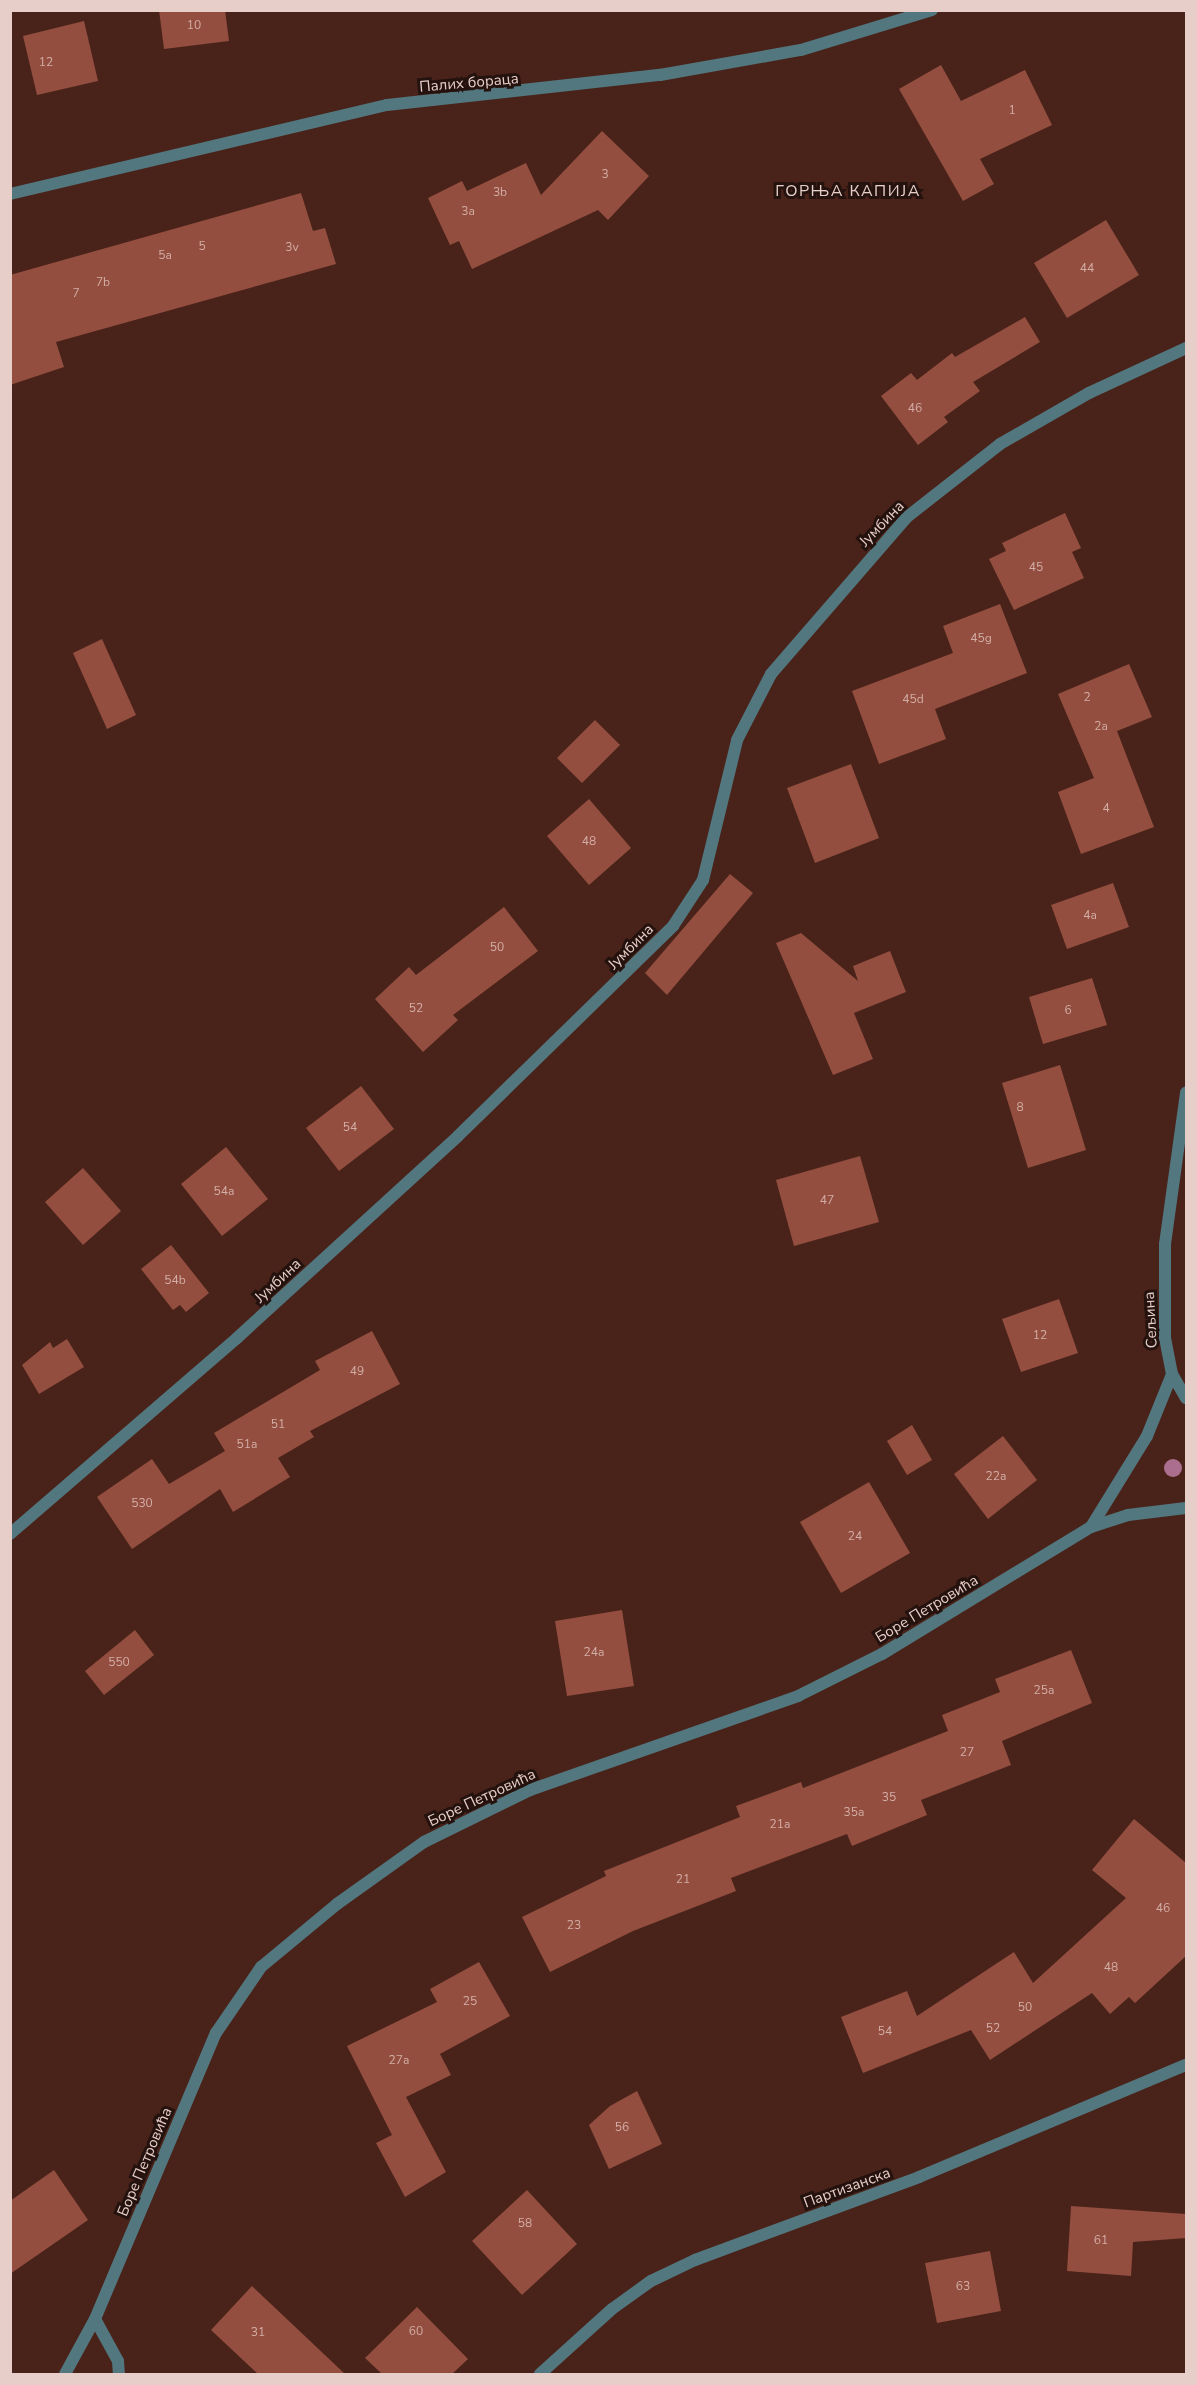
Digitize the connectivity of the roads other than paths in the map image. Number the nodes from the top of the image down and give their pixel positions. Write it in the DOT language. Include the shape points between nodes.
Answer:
graph roads {
  1 [pos="932,10"];
  2 [pos="10,194"];
  3 [pos="1186,348"];
  4 [pos="1186,1092"];
  5 [pos="1172,1374"];
  6 [pos="1186,1398"];
  7 [pos="1186,1508"];
  8 [pos="1091,1527"];
  9 [pos="10,1534"];
  10 [pos="1186,2065"];
  11 [pos="95,2319"];
  12 [pos="65,2374"];
  13 [pos="119,2374"];
  14 [pos="540,2374"];
  1 -- 2 [label="street, Палих бораца" via="801,50 660,75 387,105"];
  3 -- 9 [label="street, Јумбина" via="1089,393 1000,444 907,517 771,674 737,740 703,879 673,926 440,1152 237,1338"];
  4 -- 5 [label="street, Сељина" via="1165,1244 1165,1339"];
  5 -- 6 [label="street"];
  5 -- 8 [label="street" via="1147,1436"];
  7 -- 8 [label="street, Боре Петровића" via="1128,1515"];
  8 -- 11 [label="street, Боре Петровића" via="882,1654 798,1696 530,1790 424,1842 337,1904 261,1967 216,2032"];
  10 -- 14 [label="street, Партизанска" via="950,2164 695,2260 651,2281 612,2309"];
  11 -- 12 [label="street, Боре Петровића"];
  11 -- 13 [label="street" via="118,2361"];
}
